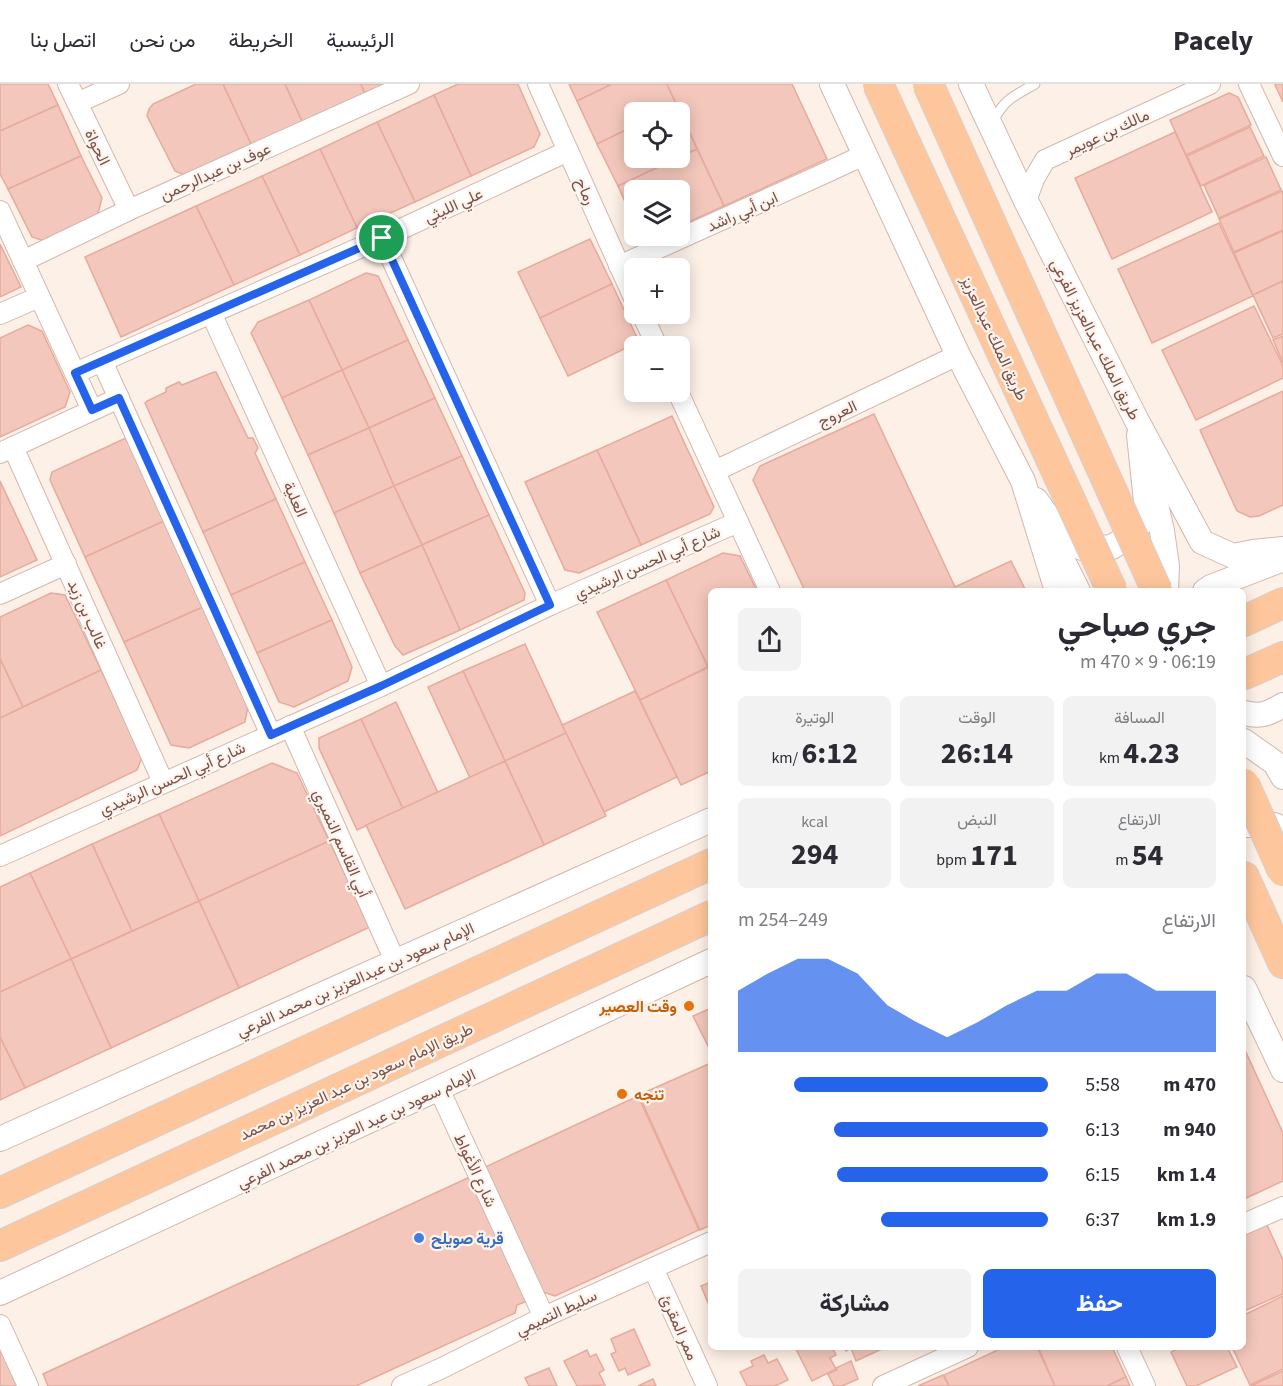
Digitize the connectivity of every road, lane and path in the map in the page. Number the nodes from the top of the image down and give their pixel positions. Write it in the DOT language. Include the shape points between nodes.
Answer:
graph roads {
  1 [pos="68,84"];
  2 [pos="119,84"];
  3 [pos="409,84"];
  4 [pos="538,84"];
  5 [pos="832,84"];
  6 [pos="878,84"];
  7 [pos="928,84"];
  8 [pos="970,84"];
  9 [pos="1035,84"];
  10 [pos="1210,84"];
  11 [pos="1249,84"];
  12 [pos="77,103"];
  13 [pos="990,127"];
  14 [pos="568,151"];
  15 [pos="864,154"];
  16 [pos="1283,156"];
  17 [pos="1045,160"];
  18 [pos="1007,161"];
  19 [pos="1026,201"];
  20 [pos="129,210"];
  21 [pos="0,211"];
  22 [pos="382,238"];
  23 [pos="23,261"];
  24 [pos="619,266"];
  25 [pos="624,277"];
  26 [pos="39,297"];
  27 [pos="211,313"];
  28 [pos="0,314"];
  29 [pos="958,355"];
  30 [pos="102,361"];
  31 [pos="75,373"];
  32 [pos="119,398"];
  33 [pos="683,402"];
  34 [pos="92,410"];
  35 [pos="1137,421"];
  36 [pos="7,450"];
  37 [pos="715,471"];
  38 [pos="1023,481"];
  39 [pos="738,522"];
  40 [pos="1283,549"];
  41 [pos="1283,559"];
  42 [pos="66,564"];
  43 [pos="1283,565"];
  44 [pos="769,588"];
  45 [pos="1056,588"];
  46 [pos="1076,588"];
  47 [pos="1111,588"];
  48 [pos="1156,588"];
  49 [pos="1166,588"];
  50 [pos="1210,588"];
  51 [pos="1242,588"];
  52 [pos="0,594"];
  53 [pos="1283,603"];
  54 [pos="550,605"];
  55 [pos="1246,620"];
  56 [pos="1283,657"];
  57 [pos="1246,685"];
  58 [pos="381,686"];
  59 [pos="1246,688"];
  60 [pos="1283,691"];
  61 [pos="1276,709"];
  62 [pos="1246,713"];
  63 [pos="1246,723"];
  64 [pos="290,726"];
  65 [pos="271,735"];
  66 [pos="1246,742"];
  67 [pos="1283,777"];
  68 [pos="163,782"];
  69 [pos="1246,788"];
  70 [pos="708,821"];
  71 [pos="1246,825"];
  72 [pos="1283,829"];
  73 [pos="0,856"];
  74 [pos="708,865"];
  75 [pos="1283,871"];
  76 [pos="1246,881"];
  77 [pos="708,917"];
  78 [pos="395,960"];
  79 [pos="708,962"];
  80 [pos="1283,963"];
  81 [pos="1246,992"];
  82 [pos="1283,1070"];
  83 [pos="439,1089"];
  84 [pos="0,1139"];
  85 [pos="0,1193"];
  86 [pos="1283,1207"];
  87 [pos="1246,1223"];
  88 [pos="708,1243"];
  89 [pos="1,1247"];
  90 [pos="653,1268"];
  91 [pos="0,1293"];
  92 [pos="544,1317"];
  93 [pos="0,1325"];
  94 [pos="961,1350"];
  95 [pos="1128,1350"];
  96 [pos="444,1378"];
  97 [pos="28,1386"];
  98 [pos="402,1386"];
  99 [pos="707,1386"];
  100 [pos="883,1386"];
  101 [pos="1145,1386"];
  1 -- 12 [label="street, الحواة"];
  2 -- 12 [label="street"];
  3 -- 20 [label="street, عوف بن عبدالرحمن"];
  4 -- 14 [label="street, رماح"];
  5 -- 15 [label="street"];
  6 -- 47 [label="main road, طريق الملك عبدالعزيز, bridge"];
  7 -- 48 [label="main road, bridge"];
  8 -- 13 [label="street, طريق الملك عبدالعزيز الفرعي"];
  9 -- 13 [label="lane" via="1008,100"];
  10 -- 17 [label="street, مالك بن عويمر"];
  11 -- 16 [label="street"];
  12 -- 20 [label="street, الحواة"];
  13 -- 18 [label="street, طريق الملك عبدالعزيز الفرعي"];
  14 -- 22 [label="street, علي الليثي"];
  14 -- 24 [label="street, رماح"];
  15 -- 24 [label="street, ابن أبي راشد"];
  15 -- 29 [label="street"];
  17 -- 18 [label="street" via="1031,164"];
  17 -- 19 [label="street, مالك بن عويمر"];
  18 -- 19 [label="street, طريق الملك عبدالعزيز الفرعي"];
  19 -- 35 [label="street, طريق الملك عبدالعزيز الفرعي"];
  20 -- 23 [label="street, عوف بن عبدالرحمن"];
  21 -- 23 [label="street"];
  22 -- 27 [label="street, علي الليثي"];
  22 -- 54 [label="street"];
  23 -- 26 [label="street"];
  24 -- 25 [label="street, رماح"];
  26 -- 28 [label="street"];
  26 -- 31 [label="street"];
  27 -- 30 [label="street, علي الليثي"];
  27 -- 58 [label="street, العلية"];
  29 -- 37 [label="street, العروج"];
  29 -- 38 [label="street"];
  30 -- 31 [label="street, علي الليثي"];
  30 -- 32 [label="street"];
  31 -- 34 [label="street"];
  32 -- 34 [label="street"];
  32 -- 65 [label="street"];
  33 -- 37 [label="street"];
  34 -- 36 [label="street"];
  35 -- 38 [label="street" via="1147,511 1140,524 1113,547 1085,549 1065,541"];
  35 -- 40 [label="street, طريق الملك عبدالعزيز الفرعي" via="1202,542 1233,556"];
  35 -- 49 [label="street" via="1162,531"];
  36 -- 42 [label="street, غالب بن زيد"];
  37 -- 39 [label="street"];
  38 -- 45 [label="street"];
  38 -- 46 [label="street"];
  39 -- 44 [label="street"];
  39 -- 54 [label="street, شارع أبي الحسن الرشيدي"];
  41 -- 50 [label="street"];
  42 -- 52 [label="street"];
  42 -- 68 [label="street, غالب بن زيد"];
  43 -- 51 [label="street"];
  53 -- 55 [label="main road"];
  54 -- 58 [label="street, شارع أبي الحسن الرشيدي"];
  56 -- 57 [label="main road"];
  58 -- 64 [label="street, شارع أبي الحسن الرشيدي"];
  59 -- 60 [label="street" via="1261,699"];
  61 -- 62 [label="street"];
  61 -- 63 [label="street"];
  64 -- 65 [label="street, شارع أبي الحسن الرشيدي"];
  64 -- 78 [label="street, أبي القاسم النميري"];
  65 -- 68 [label="street, شارع أبي الحسن الرشيدي"];
  66 -- 67 [label="street" via="1275,763"];
  68 -- 73 [label="street, شارع أبي الحسن الرشيدي"];
  69 -- 75 [label="main road, bridge"];
  70 -- 78 [label="street, الإمام سعود بن عبدالعزيز بن محمد الفرعي"];
  71 -- 72 [label="street" via="1274,825"];
  74 -- 85 [label="main road"];
  76 -- 80 [label="main road"];
  77 -- 89 [label="main road, طريق الإمام سعود بن عبد العزيز بن محمد"];
  78 -- 84 [label="street, الإمام سعود بن عبدالعزيز بن محمد الفرعي"];
  79 -- 83 [label="street, الإمام سعود بن عبد العزيز بن محمد الفرعي"];
  81 -- 82 [label="street"];
  83 -- 91 [label="street, الإمام سعود بن عبد العزيز بن محمد الفرعي"];
  83 -- 92 [label="street, شارع الأغواط"];
  86 -- 87 [label="street"];
  88 -- 90 [label="street, سليط التميمي"];
  90 -- 92 [label="street, سليط التميمي"];
  90 -- 99 [label="street, ممر المقرئ"];
  92 -- 96 [label="street, سليط التميمي"];
  93 -- 97 [label="street"];
  94 -- 100 [label="street"];
  95 -- 101 [label="street"];
  96 -- 98 [label="street, سليط التميمي"];
}
